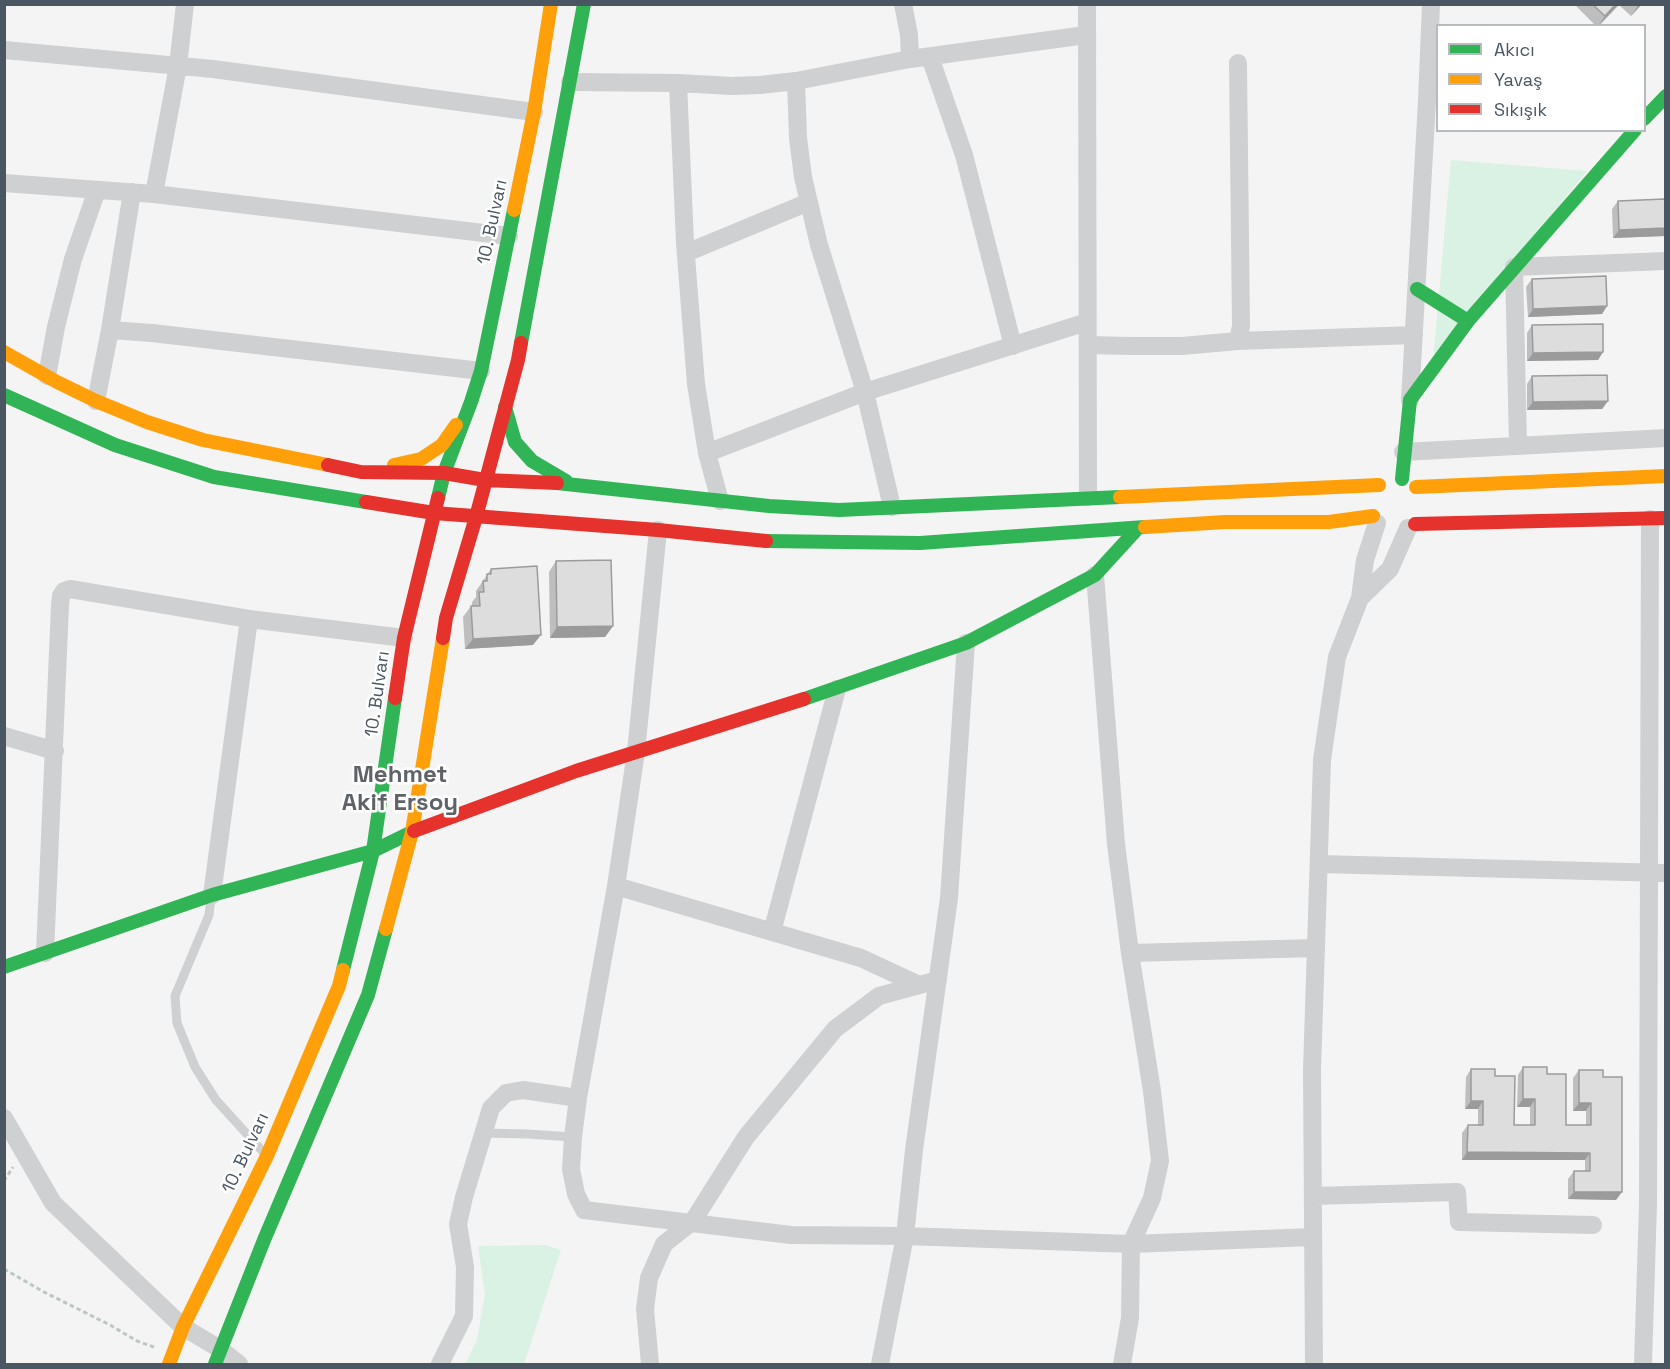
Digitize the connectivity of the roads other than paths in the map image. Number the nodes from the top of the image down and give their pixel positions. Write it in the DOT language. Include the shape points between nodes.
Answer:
graph roads {
  1 [pos="184,4"];
  2 [pos="551,4"];
  3 [pos="584,4"];
  4 [pos="903,4"];
  5 [pos="1087,4"];
  6 [pos="1431,4"];
  7 [pos="1086,35"];
  8 [pos="4,50"];
  9 [pos="930,57"];
  10 [pos="910,59"];
  11 [pos="1238,63"];
  12 [pos="178,66"];
  13 [pos="796,81"];
  14 [pos="570,82"];
  15 [pos="678,83"];
  16 [pos="1665,96"];
  17 [pos="534,112"];
  18 [pos="1654,114"];
  19 [pos="1633,132"];
  20 [pos="4,183"];
  21 [pos="97,190"];
  22 [pos="132,192"];
  23 [pos="154,194"];
  24 [pos="809,202"];
  25 [pos="509,236"];
  26 [pos="686,253"];
  27 [pos="1665,261"];
  28 [pos="1514,267"];
  29 [pos="1417,289"];
  30 [pos="1468,321"];
  31 [pos="1087,322"];
  32 [pos="110,330"];
  33 [pos="1414,335"];
  34 [pos="1238,341"];
  35 [pos="1088,345"];
  36 [pos="1013,346"];
  37 [pos="4,352"];
  38 [pos="481,370"];
  39 [pos="47,376"];
  40 [pos="865,392"];
  41 [pos="4,395"];
  42 [pos="1410,400"];
  43 [pos="96,401"];
  44 [pos="471,402"];
  45 [pos="505,406"];
  46 [pos="1665,438"];
  47 [pos="1518,445"];
  48 [pos="1404,452"];
  49 [pos="707,453"];
  50 [pos="361,472"];
  51 [pos="444,473"];
  52 [pos="1665,476"];
  53 [pos="1402,479"];
  54 [pos="485,480"];
  55 [pos="568,483"];
  56 [pos="1378,486"];
  57 [pos="1416,487"];
  58 [pos="1088,497"];
  59 [pos="720,501"];
  60 [pos="892,507"];
  61 [pos="434,513"];
  62 [pos="476,517"];
  63 [pos="1658,518"];
  64 [pos="1375,519"];
  65 [pos="1411,526"];
  66 [pos="1138,528"];
  67 [pos="658,530"];
  68 [pos="1095,575"];
  69 [pos="1360,598"];
  70 [pos="249,619"];
  71 [pos="404,638"];
  72 [pos="966,642"];
  73 [pos="837,689"];
  74 [pos="4,736"];
  75 [pos="55,752"];
  76 [pos="636,752"];
  77 [pos="412,832"];
  78 [pos="373,851"];
  79 [pos="1319,864"];
  80 [pos="1657,873"];
  81 [pos="616,886"];
  82 [pos="212,895"];
  83 [pos="772,932"];
  84 [pos="1316,948"];
  85 [pos="45,953"];
  86 [pos="1130,953"];
  87 [pos="4,967"];
  88 [pos="938,980"];
  89 [pos="920,985"];
  90 [pos="578,1098"];
  91 [pos="4,1119"];
  92 [pos="483,1133"];
  93 [pos="573,1137"];
  94 [pos="267,1155"];
  95 [pos="1313,1196"];
  96 [pos="1657,1204"];
  97 [pos="691,1223"];
  98 [pos="1593,1225"];
  99 [pos="905,1236"];
  100 [pos="1313,1237"];
  101 [pos="1131,1244"];
  102 [pos="183,1327"];
  103 [pos="218,1357"];
  104 [pos="170,1361"];
  105 [pos="239,1365"];
  106 [pos="440,1365"];
  107 [pos="650,1365"];
  108 [pos="880,1365"];
  109 [pos="1122,1365"];
  110 [pos="1314,1365"];
  111 [pos="1643,1365"];
  1 -- 12 [label="street"];
  2 -- 17 [label="main road, 10. Bulvarı"];
  3 -- 14 [label="main road"];
  4 -- 10 [label="street"];
  5 -- 7 [label="street"];
  6 -- 29 [label="street"];
  7 -- 9 [label="street"];
  7 -- 31 [label="street"];
  8 -- 12 [label="street"];
  9 -- 10 [label="street"];
  9 -- 36 [label="street" via="964,155"];
  10 -- 13 [label="street"];
  11 -- 34 [label="street"];
  12 -- 17 [label="street"];
  12 -- 23 [label="street"];
  13 -- 15 [label="street" via="732,86"];
  13 -- 24 [label="street" via="798,138"];
  14 -- 15 [label="street"];
  14 -- 45 [label="main road" via="518,360"];
  15 -- 26 [label="street"];
  16 -- 18 [label="main road"];
  17 -- 25 [label="main road, 10. Bulvarı"];
  19 -- 28 [label="main road"];
  20 -- 21 [label="street"];
  21 -- 22 [label="street"];
  21 -- 39 [label="street" via="73,259"];
  22 -- 23 [label="street"];
  22 -- 32 [label="street"];
  23 -- 25 [label="street"];
  24 -- 26 [label="street"];
  24 -- 40 [label="street"];
  25 -- 38 [label="main road, 10. Bulvarı"];
  26 -- 49 [label="street" via="696,384"];
  27 -- 28 [label="street"];
  28 -- 30 [label="main road"];
  28 -- 47 [label="street"];
  29 -- 30 [label="main road"];
  29 -- 33 [label="street"];
  30 -- 42 [label="main road"];
  31 -- 35 [label="street"];
  31 -- 36 [label="street"];
  32 -- 38 [label="street"];
  32 -- 43 [label="street"];
  33 -- 34 [label="street"];
  33 -- 42 [label="street"];
  34 -- 35 [label="street" via="1182,346"];
  35 -- 58 [label="street"];
  36 -- 40 [label="street"];
  37 -- 39 [label="main road"];
  38 -- 44 [label="main road, 10. Bulvarı"];
  39 -- 43 [label="main road"];
  40 -- 49 [label="street"];
  40 -- 60 [label="street"];
  41 -- 61 [label="main road" via="115,445 214,477"];
  42 -- 48 [label="main road"];
  43 -- 50 [label="main road" via="203,440"];
  44 -- 50 [label="main road" via="442,446 421,459"];
  44 -- 51 [label="main road, 10. Bulvarı"];
  45 -- 54 [label="main road"];
  45 -- 55 [label="main road" via="515,442 532,461"];
  46 -- 47 [label="street"];
  47 -- 48 [label="street"];
  48 -- 53 [label="main road"];
  49 -- 59 [label="street"];
  50 -- 51 [label="main road"];
  51 -- 54 [label="main road"];
  51 -- 61 [label="main road, 10. Bulvarı"];
  52 -- 57 [label="main road"];
  53 -- 56 [label="main road"];
  53 -- 57 [label="main road"];
  54 -- 55 [label="main road"];
  54 -- 62 [label="main road"];
  55 -- 59 [label="main road"];
  56 -- 58 [label="main road"];
  56 -- 64 [label="main road" via="1370,508"];
  57 -- 65 [label="main road" via="1423,506 1420,518"];
  58 -- 60 [label="main road"];
  59 -- 60 [label="main road" via="839,510"];
  61 -- 62 [label="main road"];
  61 -- 71 [label="main road, 10. Bulvarı"];
  62 -- 67 [label="main road"];
  62 -- 77 [label="main road" via="446,618"];
  63 -- 65 [label="main road"];
  63 -- 80 [label="street"];
  64 -- 65 [label="main road" via="1392,530"];
  64 -- 66 [label="main road"];
  64 -- 69 [label="street"];
  65 -- 69 [label="street" via="1390,569"];
  66 -- 67 [label="main road" via="920,543 765,541"];
  66 -- 68 [label="main road"];
  67 -- 76 [label="street"];
  68 -- 72 [label="main road"];
  68 -- 86 [label="street" via="1116,843"];
  69 -- 79 [label="street" via="1336,657 1322,760"];
  70 -- 71 [label="street"];
  70 -- 75 [label="street" via="64,591 60,606"];
  70 -- 82 [label="street"];
  71 -- 78 [label="main road, 10. Bulvarı"];
  72 -- 73 [label="main road"];
  72 -- 88 [label="street" via="949,898"];
  73 -- 76 [label="main road"];
  73 -- 83 [label="street"];
  74 -- 75 [label="street"];
  75 -- 85 [label="street"];
  76 -- 77 [label="main road"];
  76 -- 81 [label="street"];
  77 -- 78 [label="main road"];
  77 -- 103 [label="main road" via="368,995"];
  78 -- 82 [label="main road"];
  78 -- 94 [label="main road, 10. Bulvarı" via="339,986"];
  79 -- 80 [label="street"];
  79 -- 84 [label="street"];
  80 -- 96 [label="street"];
  81 -- 83 [label="street"];
  81 -- 90 [label="street"];
  82 -- 85 [label="main road"];
  82 -- 94 [label="lane" via="209,915 175,996 177,1023 195,1067 216,1100"];
  83 -- 89 [label="street" via="861,958"];
  84 -- 86 [label="street"];
  84 -- 95 [label="street"];
  85 -- 87 [label="main road"];
  86 -- 101 [label="street" via="1160,1161 1152,1198"];
  88 -- 89 [label="street"];
  88 -- 99 [label="street"];
  89 -- 97 [label="street" via="879,996 835,1029 746,1137"];
  90 -- 92 [label="street" via="523,1090 506,1093 491,1108"];
  90 -- 93 [label="street"];
  91 -- 102 [label="street" via="53,1203"];
  92 -- 93 [label="lane"];
  92 -- 106 [label="street" via="458,1224 465,1267 464,1316"];
  93 -- 97 [label="street" via="571,1169 584,1210"];
  94 -- 102 [label="main road, 10. Bulvarı"];
  95 -- 98 [label="street" via="1456,1192 1459,1222"];
  95 -- 100 [label="street"];
  96 -- 111 [label="street"];
  97 -- 99 [label="street" via="791,1235"];
  97 -- 107 [label="street" via="664,1244 649,1278 645,1309"];
  99 -- 101 [label="street"];
  99 -- 108 [label="street"];
  100 -- 101 [label="street"];
  100 -- 110 [label="street"];
  101 -- 109 [label="street" via="1130,1318"];
  102 -- 103 [label="street"];
  102 -- 104 [label="main road, 10. Bulvarı"];
  103 -- 105 [label="street"];
}
